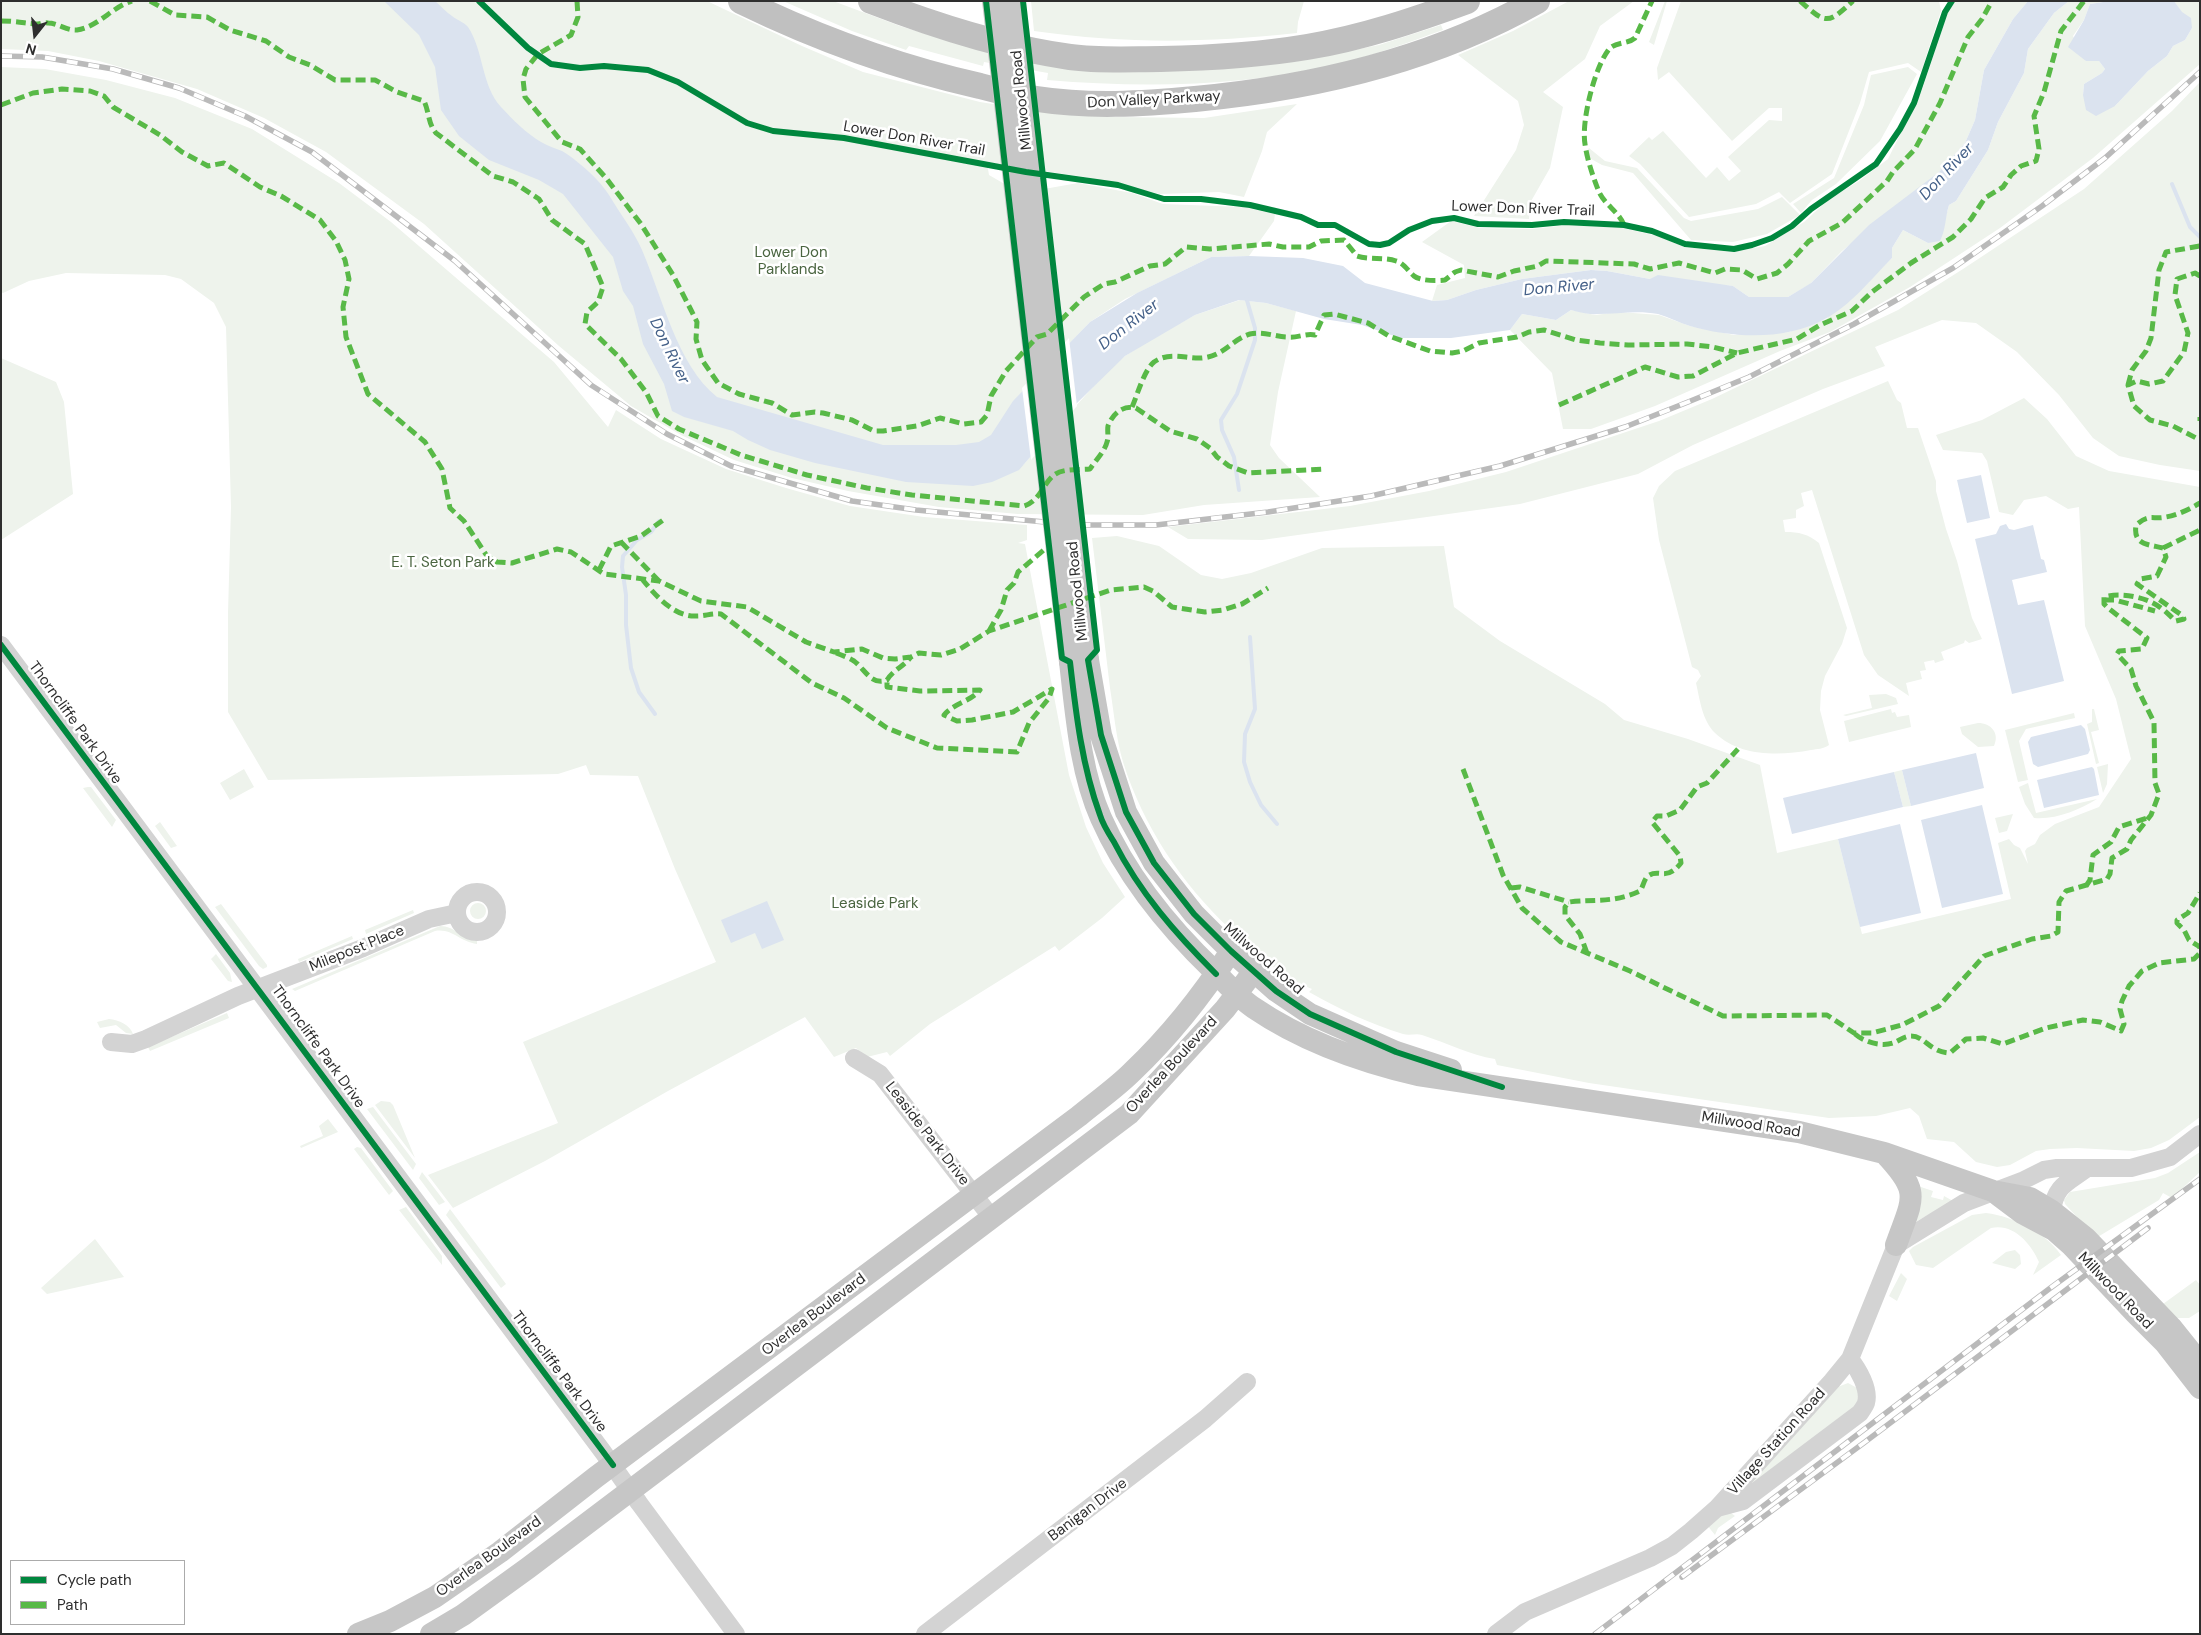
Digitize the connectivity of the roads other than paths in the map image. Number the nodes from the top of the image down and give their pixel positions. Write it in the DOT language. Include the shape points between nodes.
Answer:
graph roads {
  1 [pos="741,1"];
  2 [pos="871,1"];
  3 [pos="993,1"];
  4 [pos="1012,1"];
  5 [pos="1467,1"];
  6 [pos="1537,1"];
  7 [pos="1,645"];
  8 [pos="1079,661"];
  9 [pos="457,912"];
  10 [pos="1231,951"];
  11 [pos="1254,970"];
  12 [pos="1216,974"];
  13 [pos="259,989"];
  14 [pos="1237,994"];
  15 [pos="111,1042"];
  16 [pos="854,1058"];
  17 [pos="1502,1087"];
  18 [pos="2200,1134"];
  19 [pos="1884,1153"];
  20 [pos="2086,1169"];
  21 [pos="1993,1191"];
  22 [pos="974,1194"];
  23 [pos="2052,1211"];
  24 [pos="992,1218"];
  25 [pos="1896,1245"];
  26 [pos="1850,1358"];
  27 [pos="2200,1363"];
  28 [pos="1247,1382"];
  29 [pos="2200,1388"];
  30 [pos="613,1465"];
  31 [pos="629,1490"];
  32 [pos="1717,1508"];
  33 [pos="358,1634"];
  34 [pos="431,1634"];
  35 [pos="736,1634"];
  36 [pos="925,1634"];
  37 [pos="1496,1634"];
  1 -- 6 [label="highway, Don Valley Parkway" via="836,44 898,66 1035,99 1078,104 1168,102 1237,95 1351,75 1460,37"];
  2 -- 5 [label="highway" via="911,17 1034,51 1110,60 1235,56 1308,46 1406,23"];
  3 -- 8 [label="main road, Millwood Road, bridge"];
  4 -- 8 [label="main road, Millwood Road, bridge"];
  7 -- 13 [label="street, Thorncliffe Park Drive"];
  8 -- 10 [label="main road, Millwood Road" via="1126,812 1154,863 1194,914"];
  8 -- 12 [label="main road, Millwood Road" via="1079,742 1100,817 1130,873 1177,935"];
  9 -- 13 [label="street, Milepost Place" via="429,919"];
  10 -- 11 [label="main road, Millwood Road"];
  10 -- 12 [label="main road, Overlea Boulevard"];
  11 -- 14 [label="main road, Overlea Boulevard"];
  11 -- 17 [label="main road, Millwood Road" via="1276,991 1310,1014 1396,1052"];
  12 -- 14 [label="main road, Millwood Road"];
  12 -- 22 [label="main road, Overlea Boulevard" via="1132,1073"];
  13 -- 15 [label="street, Milepost Place" via="146,1039 132,1044"];
  13 -- 30 [label="street, Thorncliffe Park Drive"];
  14 -- 17 [label="main road, Millwood Road" via="1288,1028 1378,1066"];
  14 -- 24 [label="main road, Overlea Boulevard" via="1129,1114"];
  16 -- 22 [label="street, Leaside Park Drive" via="880,1074"];
  17 -- 19 [label="main road, Millwood Road" via="1799,1132"];
  18 -- 20 [label="street" via="2170,1157 2131,1168"];
  19 -- 21 [label="main road, Millwood Road"];
  19 -- 25 [label="main road" via="1903,1173 1911,1193"];
  20 -- 21 [label="street" via="2044,1170"];
  20 -- 23 [label="street" via="2057,1191"];
  21 -- 23 [label="main road, Millwood Road" via="2030,1198"];
  21 -- 25 [label="street" via="1964,1203"];
  21 -- 29 [label="main road, Millwood Road" via="2022,1213 2054,1230 2071,1245 2165,1343"];
  22 -- 24 [label="street, Leaside Park Drive"];
  22 -- 30 [label="main road, Overlea Boulevard"];
  23 -- 27 [label="main road, Millwood Road" via="2086,1238 2171,1327"];
  24 -- 31 [label="main road, Overlea Boulevard"];
  25 -- 26 [label="street, Village Station Road"];
  26 -- 32 [label="street, Village Station Road"];
  26 -- 32 [label="street" via="1866,1391 1866,1403 1860,1413 1743,1501"];
  28 -- 36 [label="street, Banigan Drive" via="1205,1419"];
  30 -- 31 [label="street, Thorncliffe Park Drive"];
  30 -- 33 [label="main road, Overlea Boulevard" via="500,1552 435,1597"];
  31 -- 34 [label="main road, Overlea Boulevard" via="528,1568"];
  31 -- 35 [label="street, Thorncliffe Park Drive"];
  32 -- 37 [label="street, Village Station Road" via="1672,1546 1526,1612"];
}
